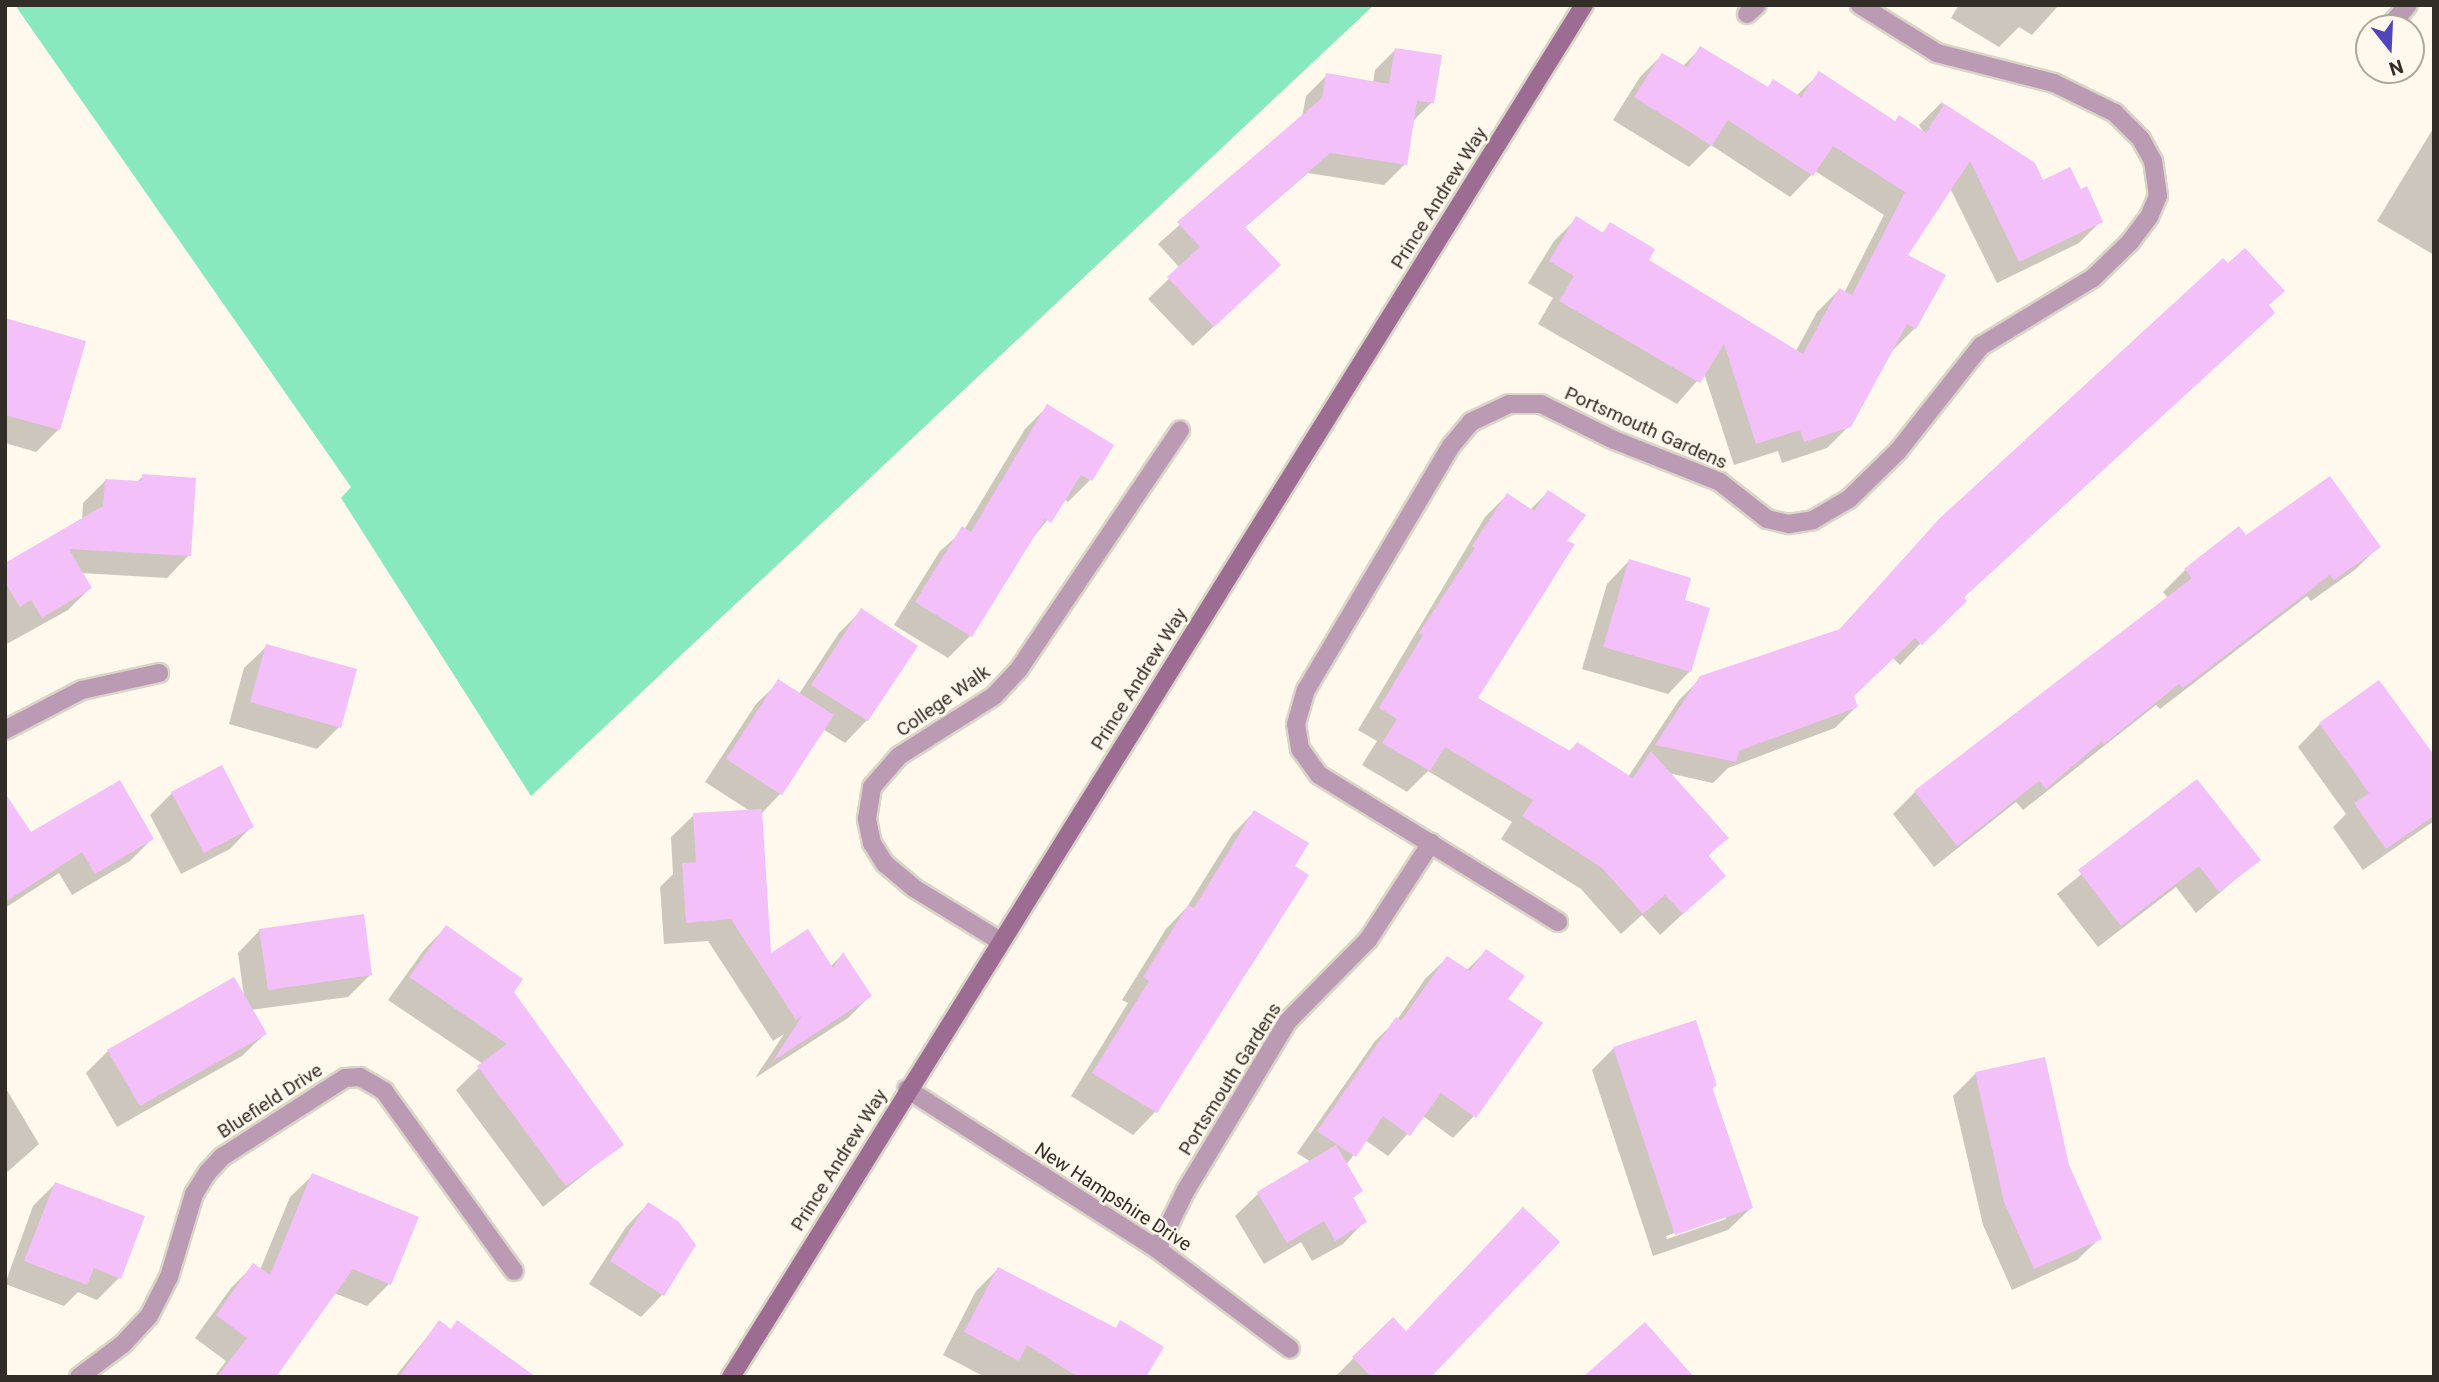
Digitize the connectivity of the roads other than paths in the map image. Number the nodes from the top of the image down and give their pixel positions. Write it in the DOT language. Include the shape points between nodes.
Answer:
graph roads {
  1 [pos="1584,5"];
  2 [pos="1860,5"];
  3 [pos="1180,430"];
  4 [pos="159,673"];
  5 [pos="5,730"];
  6 [pos="1431,843"];
  7 [pos="1558,922"];
  8 [pos="1000,941"];
  9 [pos="907,1089"];
  10 [pos="1157,1249"];
  11 [pos="514,1271"];
  12 [pos="1290,1349"];
  13 [pos="79,1377"];
  14 [pos="731,1377"];
  1 -- 8 [label="street, Prince Andrew Way"];
  2 -- 6 [label="street, Portsmouth Gardens" via="1937,53 2054,83 2115,113 2141,139 2158,173 2158,196 2150,217 2093,278 1981,346 1898,451 1849,499 1813,520 1789,524 1766,519 1720,482 1614,440 1541,404 1509,404 1471,422 1451,446 1306,691 1296,724 1300,749 1319,775"];
  3 -- 8 [label="street, College Walk" via="1019,669 994,696 899,756 872,787 867,819 872,843 886,864 914,888"];
  4 -- 5 [label="street" via="82,690"];
  6 -- 7 [label="street, Portsmouth Gardens"];
  6 -- 10 [label="street, Portsmouth Gardens" via="1368,940 1288,1021 1186,1190"];
  8 -- 9 [label="street, Prince Andrew Way"];
  9 -- 10 [label="street, New Hampshire Drive"];
  9 -- 14 [label="street, Prince Andrew Way"];
  10 -- 12 [label="street, New Hampshire Drive"];
  11 -- 13 [label="street, Bluefield Drive" via="384,1091 360,1077 345,1078 222,1157 208,1172 194,1194 169,1276 149,1316 123,1344"];
}
